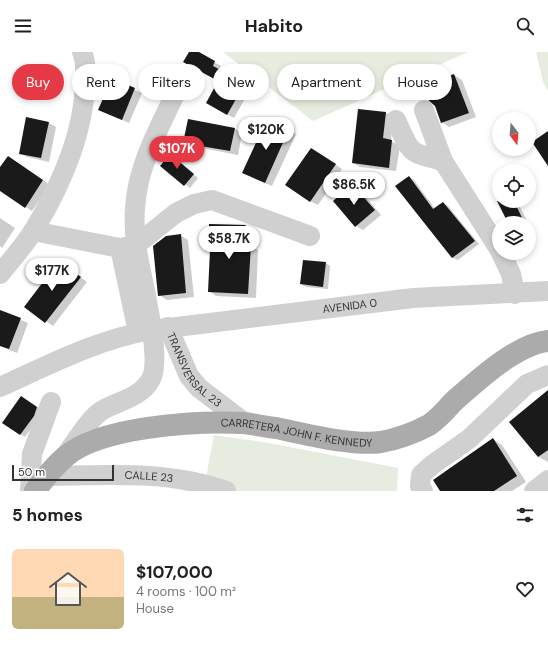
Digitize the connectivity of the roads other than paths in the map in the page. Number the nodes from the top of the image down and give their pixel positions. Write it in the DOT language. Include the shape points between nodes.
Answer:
graph roads {
  1 [pos="82,52"];
  2 [pos="172,100"];
  3 [pos="424,110"];
  4 [pos="396,120"];
  5 [pos="443,161"];
  6 [pos="33,231"];
  7 [pos="310,236"];
  8 [pos="492,238"];
  9 [pos="128,246"];
  10 [pos="505,260"];
  11 [pos="0,274"];
  12 [pos="548,291"];
  13 [pos="515,294"];
  14 [pos="153,329"];
  15 [pos="548,340"];
  16 [pos="548,376"];
  17 [pos="0,387"];
  18 [pos="51,402"];
  19 [pos="244,423"];
  20 [pos="65,456"];
  21 [pos="548,480"];
  22 [pos="41,483"];
  23 [pos="30,491"];
  24 [pos="226,491"];
  25 [pos="423,491"];
  26 [pos="534,491"];
  1 -- 6 [label="street" via="86,60 80,126 66,170"];
  2 -- 9 [label="street" via="144,159 137,185"];
  3 -- 5 [label="street"];
  4 -- 5 [label="street" via="408,148 417,154"];
  5 -- 8 [label="street"];
  6 -- 9 [label="street"];
  6 -- 11 [label="street"];
  7 -- 9 [label="street" via="212,200 194,204 176,213"];
  9 -- 14 [label="street"];
  10 -- 13 [label="street" via="512,274"];
  12 -- 13 [label="street, AVENIDA 0"];
  13 -- 14 [label="street, AVENIDA 0" via="413,298"];
  14 -- 17 [label="street, AVENIDA 0" via="76,353"];
  14 -- 19 [label="street, TRANSVERSAL 23" via="199,388"];
  14 -- 20 [label="street" via="155,366 152,378 145,388 100,412"];
  15 -- 19 [label="main road, CARRETERA JOHN F. KENNEDY" via="516,352 467,390 430,424 404,436 380,442 357,442"];
  16 -- 25 [label="street" via="527,384 469,439 421,475 420,486"];
  18 -- 23 [label="street" via="32,454"];
  19 -- 20 [label="main road, CARRETERA JOHN F. KENNEDY" via="184,423 131,431 88,444"];
  20 -- 22 [label="main road, CARRETERA JOHN F. KENNEDY"];
  21 -- 26 [label="street"];
  22 -- 24 [label="street, CALLE 23" via="139,475 205,484"];
}
